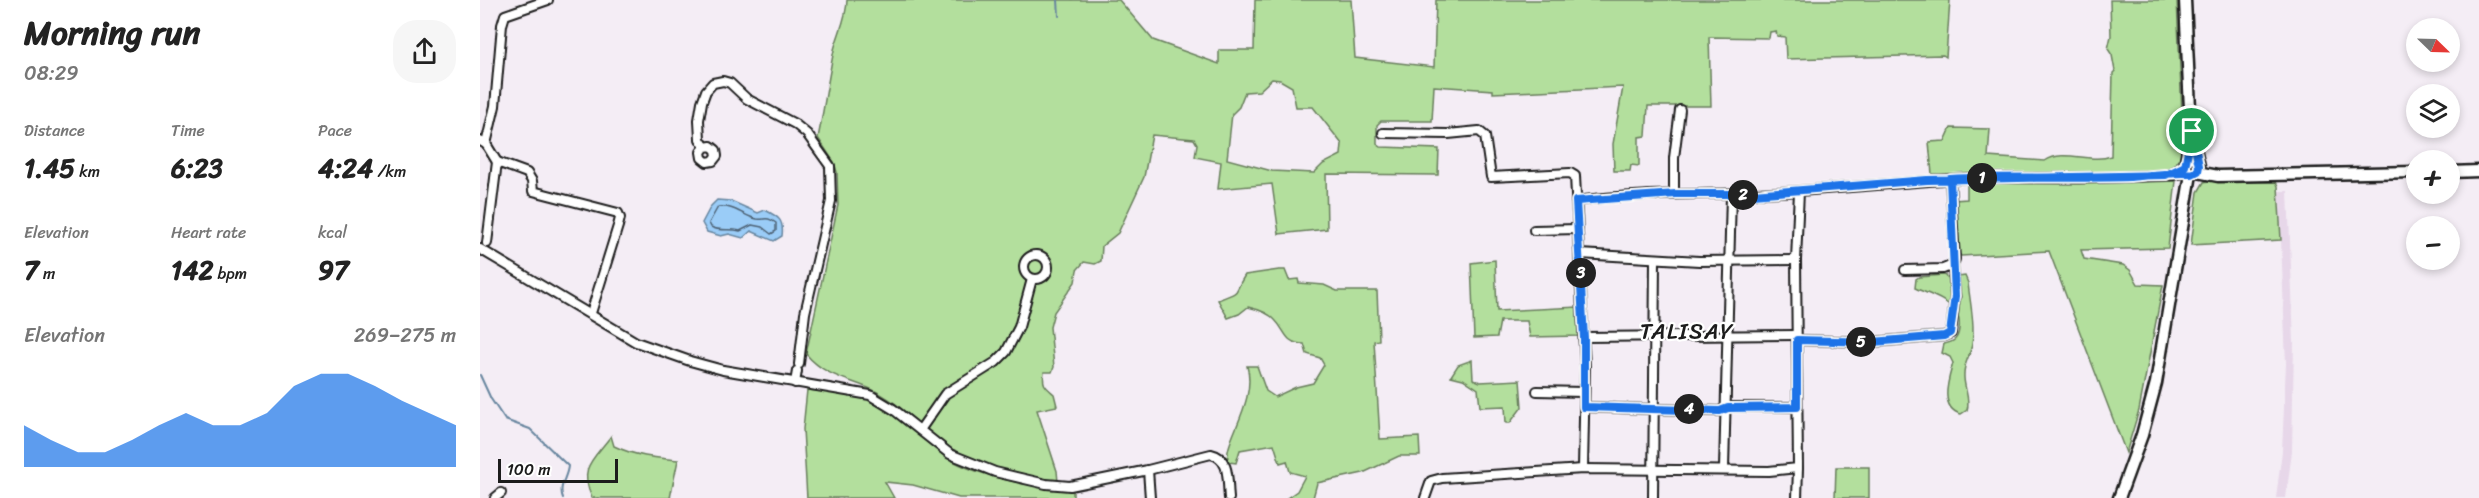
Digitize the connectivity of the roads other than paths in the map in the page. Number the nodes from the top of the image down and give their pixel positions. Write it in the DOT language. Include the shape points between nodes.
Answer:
graph roads {
  1 [pos="548,0"];
  2 [pos="2185,0"];
  3 [pos="1680,110"];
  4 [pos="1383,133"];
  5 [pos="483,142"];
  6 [pos="705,147"];
  7 [pos="497,162"];
  8 [pos="2192,167"];
  9 [pos="2479,171"];
  10 [pos="2406,172"];
  11 [pos="2460,172"];
  12 [pos="1950,179"];
  13 [pos="1799,191"];
  14 [pos="1674,194"];
  15 [pos="1731,194"];
  16 [pos="1576,201"];
  17 [pos="1578,229"];
  18 [pos="1534,230"];
  19 [pos="483,246"];
  20 [pos="1580,254"];
  21 [pos="1655,259"];
  22 [pos="1729,260"];
  23 [pos="1796,260"];
  24 [pos="1953,265"];
  25 [pos="1905,270"];
  26 [pos="1032,279"];
  27 [pos="591,313"];
  28 [pos="1654,336"];
  29 [pos="1726,336"];
  30 [pos="1797,337"];
  31 [pos="1584,338"];
  32 [pos="795,384"];
  33 [pos="1538,391"];
  34 [pos="1584,392"];
  35 [pos="1584,407"];
  36 [pos="1797,407"];
  37 [pos="1654,408"];
  38 [pos="1724,409"];
  39 [pos="920,430"];
  40 [pos="1798,468"];
  41 [pos="1724,469"];
  42 [pos="1148,470"];
  43 [pos="1583,470"];
  44 [pos="1653,470"];
  45 [pos="1150,498"];
  46 [pos="1228,498"];
  47 [pos="1425,498"];
  48 [pos="1653,498"];
  49 [pos="1797,498"];
  50 [pos="2119,498"];
  1 -- 5 [label="street" via="505,15 495,106"];
  2 -- 8 [label="main road"];
  3 -- 14 [label="street"];
  4 -- 16 [label="street" via="1482,132 1491,177 1570,172 1575,178"];
  5 -- 7 [label="street"];
  6 -- 32 [label="street" via="700,139 702,102 713,83 723,81 747,99 795,124 830,166 831,201 805,313"];
  7 -- 19 [label="street"];
  7 -- 27 [label="street" via="527,173 533,191 619,215"];
  8 -- 10 [label="main road" via="2212,176"];
  8 -- 12 [label="street" via="2166,175"];
  8 -- 50 [label="main road" via="2156,383"];
  9 -- 11 [label="main road"];
  12 -- 13 [label="street"];
  12 -- 24 [label="street"];
  13 -- 15 [label="street"];
  13 -- 23 [label="street"];
  14 -- 15 [label="street"];
  14 -- 16 [label="street"];
  15 -- 22 [label="street"];
  16 -- 17 [label="street"];
  17 -- 18 [label="street"];
  17 -- 20 [label="street"];
  19 -- 27 [label="street"];
  20 -- 21 [label="street"];
  20 -- 31 [label="street"];
  21 -- 22 [label="street"];
  21 -- 28 [label="street"];
  22 -- 23 [label="street"];
  22 -- 29 [label="street"];
  23 -- 30 [label="street"];
  24 -- 25 [label="street"];
  24 -- 30 [label="street" via="1952,324 1950,333 1944,336 1873,342"];
  26 -- 39 [label="street" via="1019,327 1006,352 945,394"];
  27 -- 32 [label="street" via="636,342 690,361"];
  28 -- 29 [label="street"];
  28 -- 31 [label="street"];
  28 -- 37 [label="street"];
  29 -- 30 [label="street"];
  29 -- 38 [label="street"];
  30 -- 36 [label="street"];
  31 -- 34 [label="street"];
  32 -- 39 [label="street" via="870,395"];
  33 -- 34 [label="street"];
  34 -- 35 [label="street"];
  35 -- 37 [label="street"];
  35 -- 43 [label="street"];
  36 -- 38 [label="street"];
  36 -- 40 [label="street"];
  37 -- 38 [label="street"];
  37 -- 44 [label="street"];
  38 -- 41 [label="street"];
  39 -- 42 [label="street" via="956,457 1041,484 1076,485"];
  40 -- 41 [label="street"];
  40 -- 49 [label="street"];
  41 -- 44 [label="street"];
  42 -- 45 [label="street"];
  42 -- 46 [label="street" via="1218,455 1226,466"];
  43 -- 44 [label="street"];
  43 -- 47 [label="street" via="1438,478 1429,484"];
  44 -- 48 [label="street"];
}
